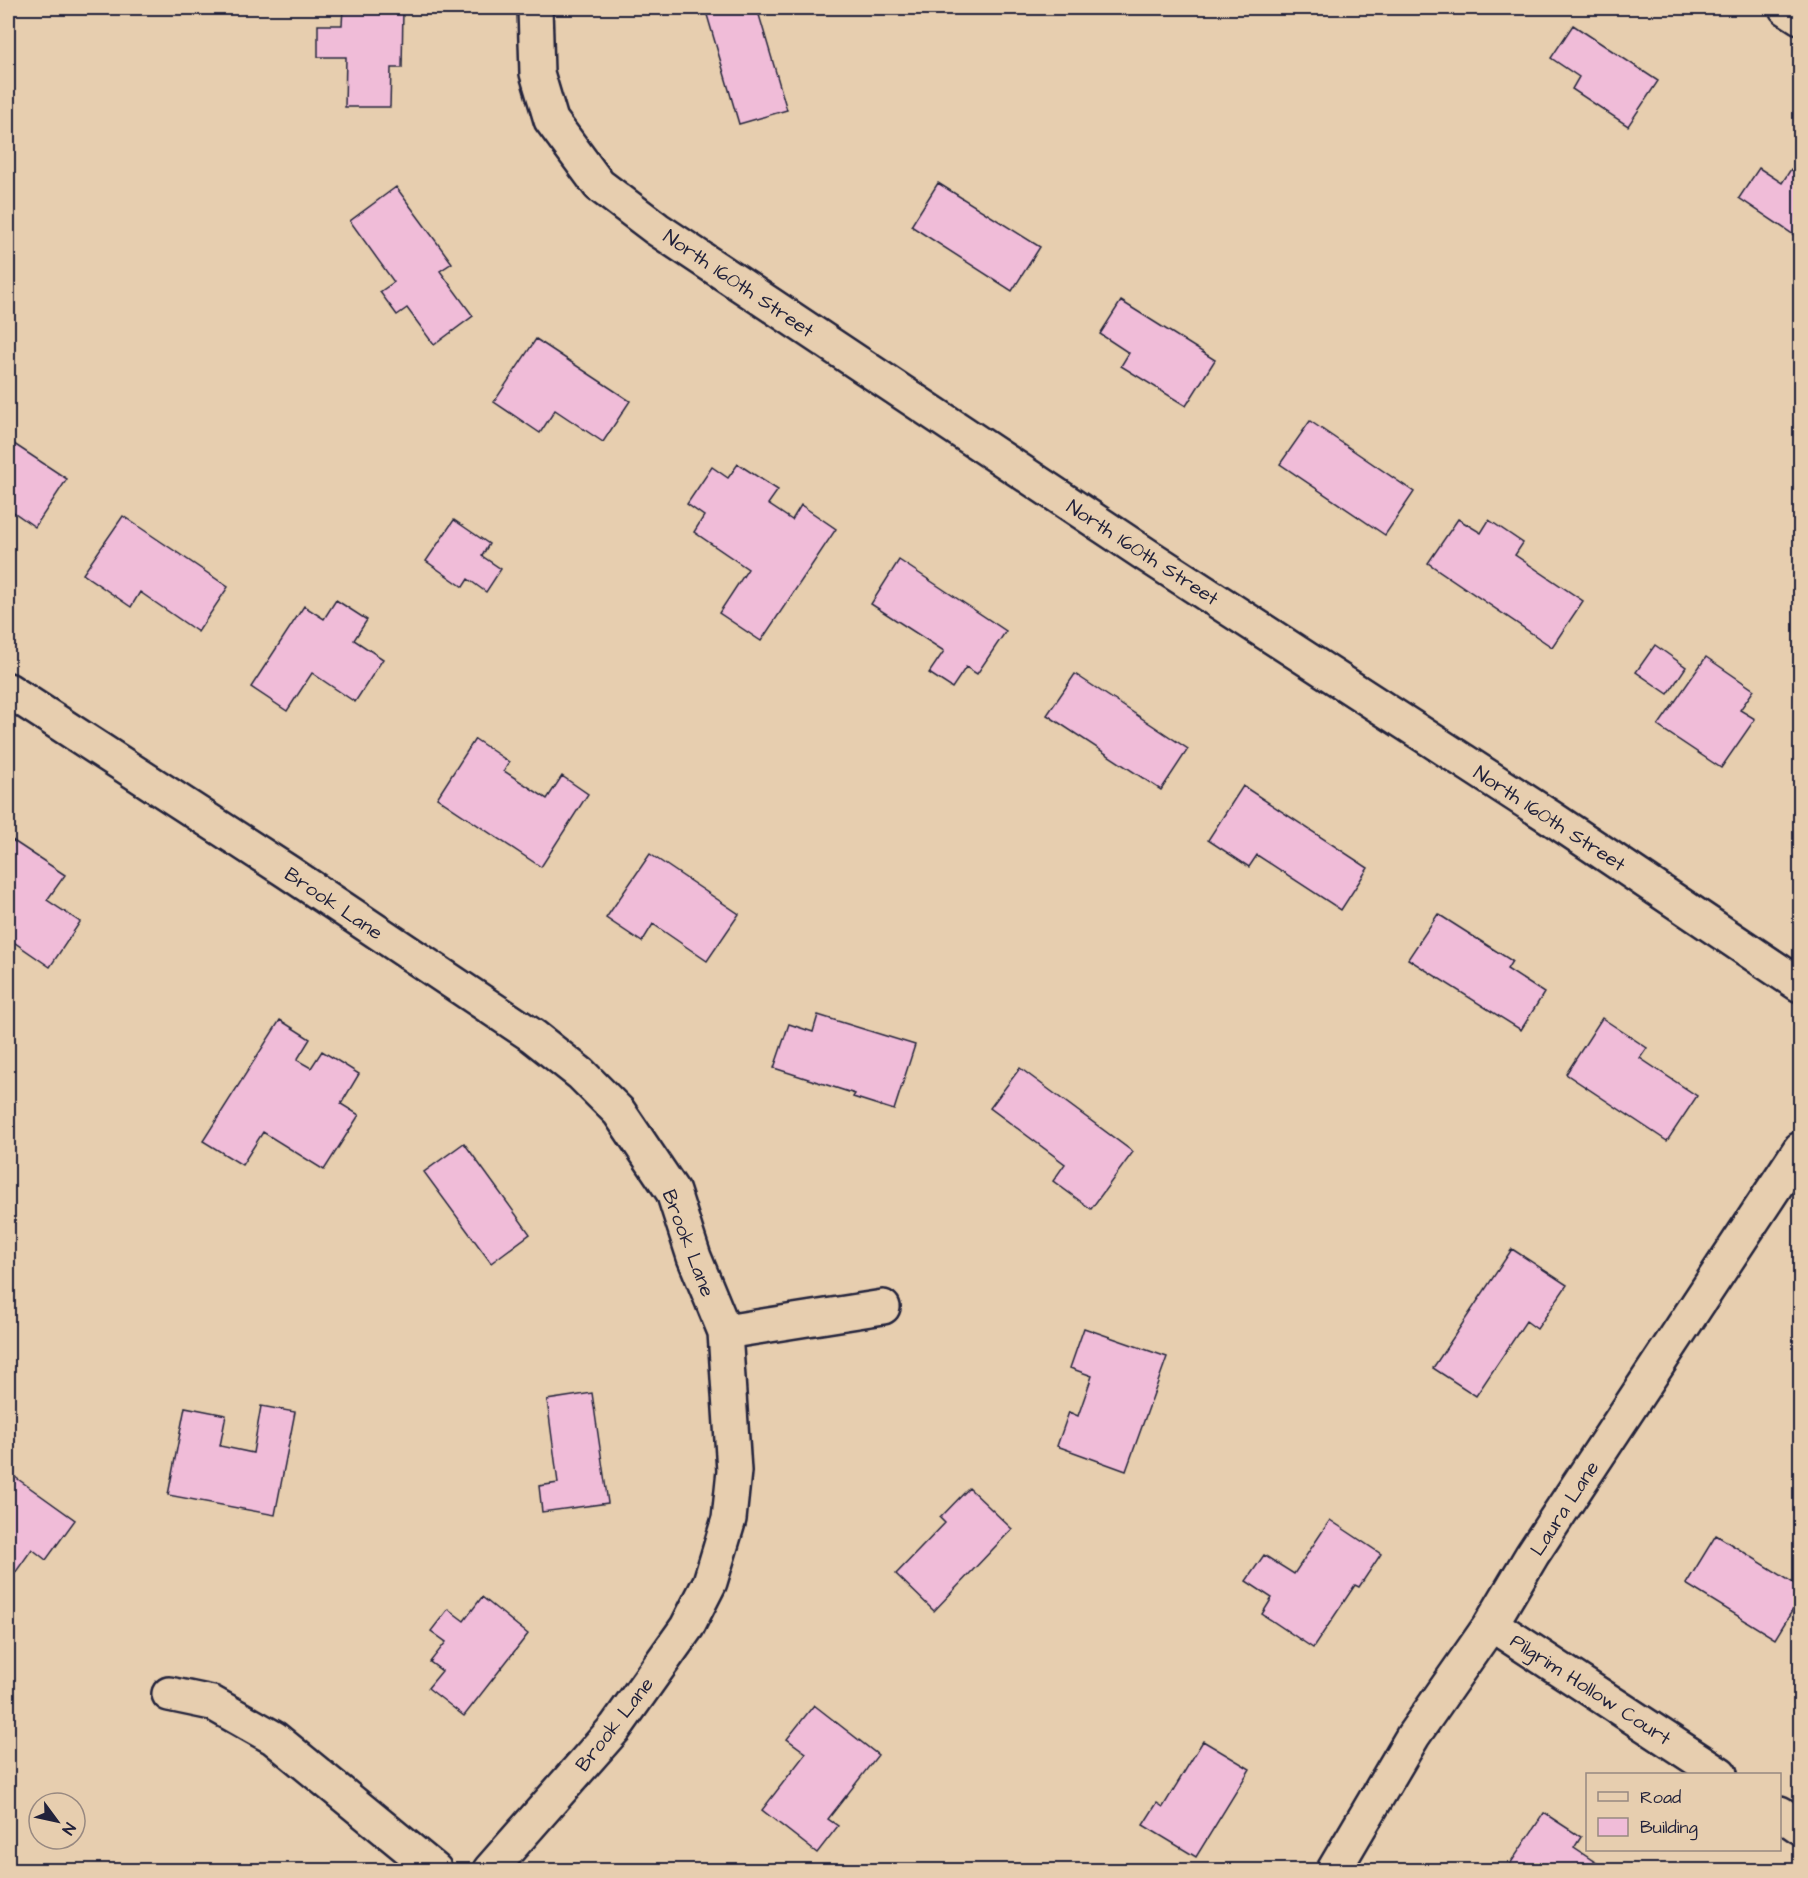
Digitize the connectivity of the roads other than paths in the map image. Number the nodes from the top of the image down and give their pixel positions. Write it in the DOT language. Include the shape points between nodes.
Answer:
graph roads {
  1 [pos="535,8"];
  2 [pos="1786,8"];
  3 [pos="1800,17"];
  4 [pos="8,690"];
  5 [pos="1800,985"];
  6 [pos="1800,1149"];
  7 [pos="883,1307"];
  8 [pos="725,1332"];
  9 [pos="1491,1624"];
  10 [pos="169,1694"];
  11 [pos="1718,1773"];
  12 [pos="1781,1814"];
  13 [pos="1800,1827"];
  14 [pos="435,1870"];
  15 [pos="490,1870"];
  16 [pos="1334,1870"];
  1 -- 5 [label="street, North 160th Street" via="537,73 551,120 599,184 657,229"];
  2 -- 3 [label="street"];
  4 -- 8 [label="street, Brook Lane" via="533,1036 581,1074 619,1112 673,1192"];
  6 -- 9 [label="street, Laura Lane"];
  7 -- 8 [label="street"];
  8 -- 15 [label="street, Brook Lane" via="734,1471 729,1519 710,1582 687,1627 615,1728"];
  9 -- 11 [label="street, Pilgrim Hollow Court"];
  9 -- 16 [label="street, Laura Lane" via="1413,1736"];
  10 -- 14 [label="street" via="212,1703 274,1738"];
  12 -- 13 [label="street"];
}
